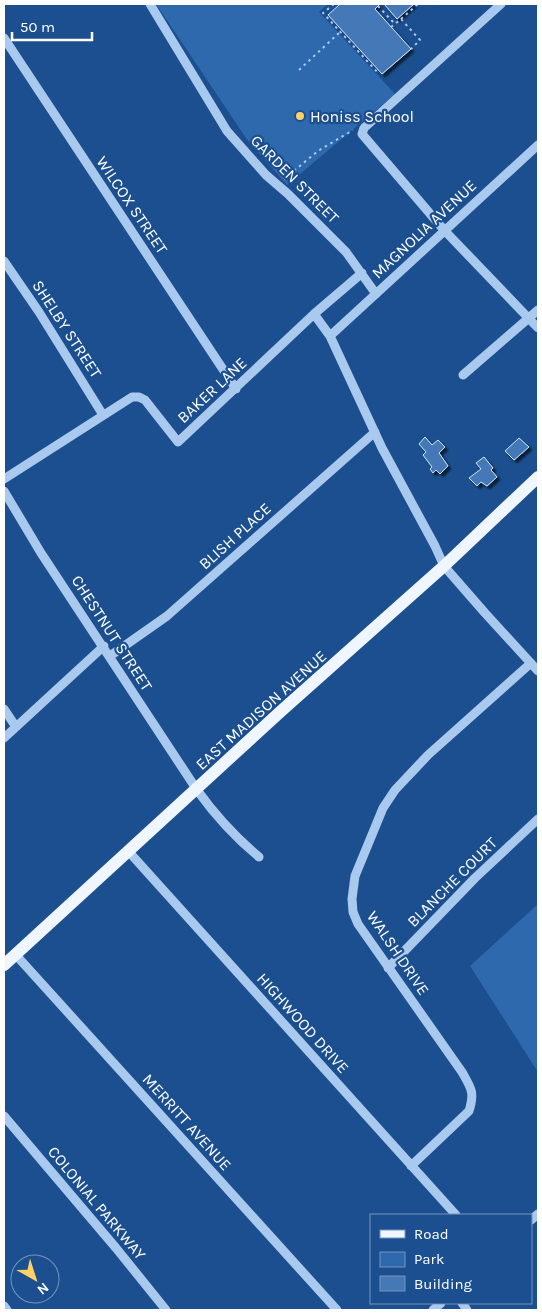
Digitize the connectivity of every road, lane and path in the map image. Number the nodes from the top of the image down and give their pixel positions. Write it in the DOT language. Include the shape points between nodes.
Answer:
graph roads {
  1 [pos="150,4"];
  2 [pos="334,4"];
  3 [pos="418,4"];
  4 [pos="501,4"];
  5 [pos="378,6"];
  6 [pos="401,19"];
  7 [pos="395,24"];
  8 [pos="391,27"];
  9 [pos="340,32"];
  10 [pos="4,38"];
  11 [pos="411,49"];
  12 [pos="299,70"];
  13 [pos="380,74"];
  14 [pos="364,128"];
  15 [pos="538,145"];
  16 [pos="277,185"];
  17 [pos="444,230"];
  18 [pos="4,261"];
  19 [pos="362,273"];
  20 [pos="376,294"];
  21 [pos="538,310"];
  22 [pos="314,314"];
  23 [pos="529,318"];
  24 [pos="538,328"];
  25 [pos="330,336"];
  26 [pos="463,375"];
  27 [pos="236,388"];
  28 [pos="103,415"];
  29 [pos="375,432"];
  30 [pos="538,477"];
  31 [pos="4,479"];
  32 [pos="4,491"];
  33 [pos="444,566"];
  34 [pos="104,646"];
  35 [pos="110,656"];
  36 [pos="531,663"];
  37 [pos="538,671"];
  38 [pos="4,709"];
  39 [pos="16,727"];
  40 [pos="4,738"];
  41 [pos="196,790"];
  42 [pos="538,819"];
  43 [pos="129,852"];
  44 [pos="259,857"];
  45 [pos="15,954"];
  46 [pos="4,965"];
  47 [pos="388,968"];
  48 [pos="4,1116"];
  49 [pos="411,1166"];
  50 [pos="455,1214"];
  51 [pos="4,1306"];
  52 [pos="7,1310"];
  53 [pos="166,1310"];
  54 [pos="337,1310"];
  1 -- 16 [label="street, GARDEN STREET" via="227,131"];
  2 -- 9 [label="path" via="323,14"];
  3 -- 6 [label="path"];
  4 -- 14 [label="street"];
  5 -- 7 [label="path"];
  6 -- 7 [label="path"];
  6 -- 11 [label="path" via="420,40"];
  7 -- 8 [label="path"];
  9 -- 12 [label="path"];
  9 -- 13 [label="path"];
  10 -- 27 [label="street, WILCOX STREET"];
  14 -- 16 [label="path" via="360,126 318,151"];
  14 -- 17 [label="street" via="362,134 366,140"];
  15 -- 17 [label="street, MAGNOLIA AVENUE"];
  16 -- 19 [label="street, GARDEN STREET" via="346,252"];
  17 -- 20 [label="street, MAGNOLIA AVENUE"];
  17 -- 23 [label="street"];
  18 -- 28 [label="street, SHELBY STREET"];
  19 -- 20 [label="street, GARDEN STREET"];
  19 -- 22 [label="street, BAKER LANE"];
  20 -- 25 [label="street, MAGNOLIA AVENUE"];
  21 -- 23 [label="street"];
  22 -- 25 [label="street"];
  22 -- 27 [label="street, BAKER LANE"];
  23 -- 24 [label="street"];
  23 -- 26 [label="street"];
  25 -- 29 [label="street"];
  27 -- 28 [label="street, BAKER LANE" via="178,442 145,400 139,397 132,397"];
  28 -- 31 [label="street, BAKER LANE"];
  29 -- 33 [label="street"];
  29 -- 35 [label="street, BLISH PLACE" via="167,616"];
  30 -- 33 [label="main road, EAST MADISON AVENUE"];
  32 -- 34 [label="street, CHESTNUT STREET"];
  33 -- 36 [label="street"];
  33 -- 41 [label="main road, EAST MADISON AVENUE"];
  34 -- 35 [label="street, CHESTNUT STREET"];
  34 -- 39 [label="street"];
  35 -- 41 [label="street, CHESTNUT STREET"];
  36 -- 37 [label="street"];
  36 -- 47 [label="street, WALSH DRIVE" via="410,773 383,808 355,876 352,899 358,924"];
  38 -- 39 [label="street"];
  39 -- 40 [label="street"];
  41 -- 43 [label="main road, EAST MADISON AVENUE"];
  41 -- 44 [label="street, CHESTNUT STREET" via="237,838"];
  42 -- 47 [label="street, BLANCHE COURT" via="475,878"];
  43 -- 45 [label="main road, EAST MADISON AVENUE"];
  43 -- 49 [label="street, HIGHWOOD DRIVE"];
  45 -- 46 [label="main road, EAST MADISON AVENUE"];
  45 -- 54 [label="street, MERRITT AVENUE"];
  47 -- 49 [label="street, WALSH DRIVE" via="462,1072 473,1098 469,1111"];
  48 -- 53 [label="street, COLONIAL PARKWAY"];
  49 -- 50 [label="street, HIGHWOOD DRIVE"];
  51 -- 52 [label="street"];
}
